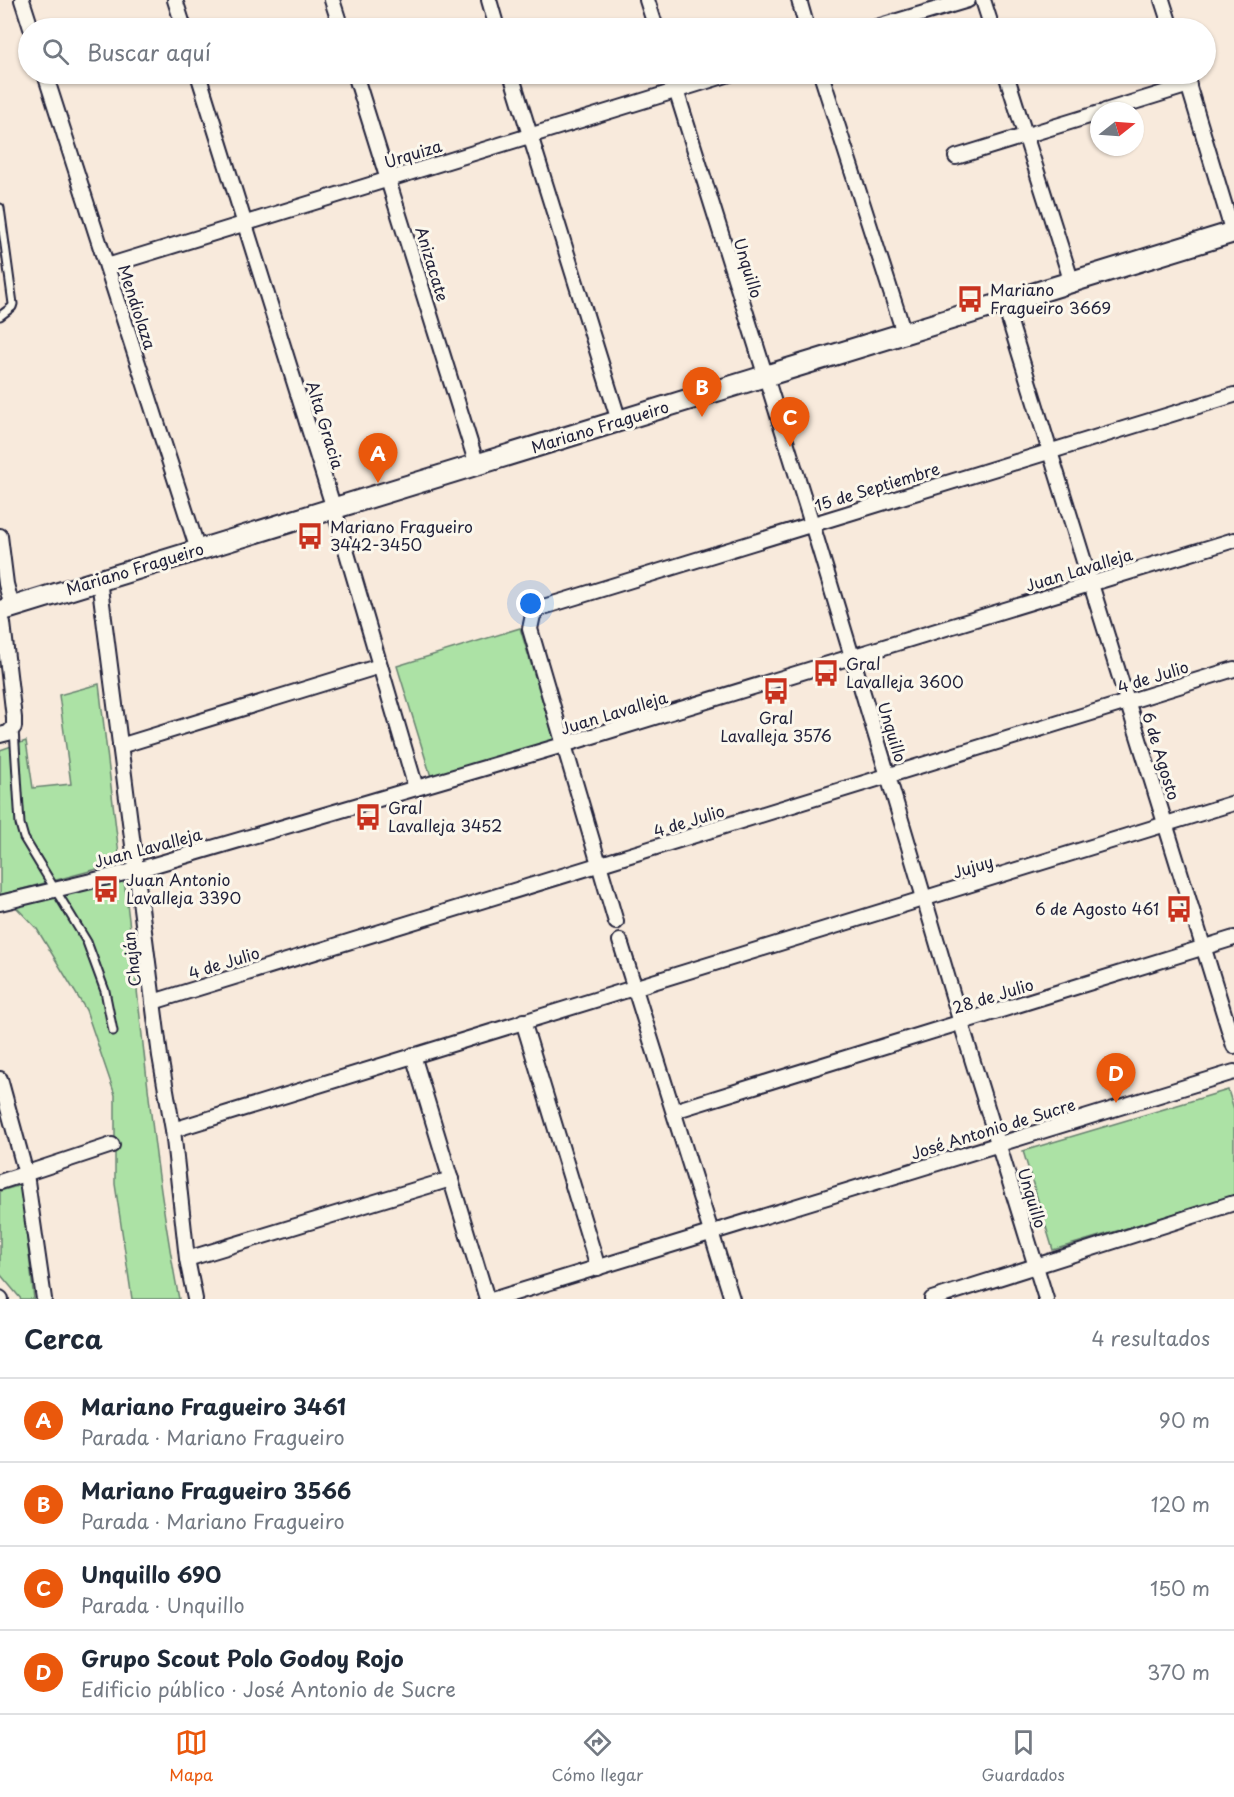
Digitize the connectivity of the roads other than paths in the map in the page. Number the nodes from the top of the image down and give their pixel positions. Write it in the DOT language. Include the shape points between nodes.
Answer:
graph roads {
  1 [pos="22,0"];
  2 [pos="175,0"];
  3 [pos="332,0"];
  4 [pos="489,0"];
  5 [pos="647,0"];
  6 [pos="799,0"];
  7 [pos="968,0"];
  8 [pos="984,0"];
  9 [pos="1162,0"];
  10 [pos="28,18"];
  11 [pos="181,18"];
  12 [pos="338,18"];
  13 [pos="494,18"];
  14 [pos="653,18"];
  15 [pos="804,18"];
  16 [pos="908,18"];
  17 [pos="989,18"];
  18 [pos="1168,18"];
  19 [pos="48,84"];
  20 [pos="201,84"];
  21 [pos="358,84"];
  22 [pos="514,84"];
  23 [pos="674,84"];
  24 [pos="696,84"];
  25 [pos="824,84"];
  26 [pos="1009,84"];
  27 [pos="1174,84"];
  28 [pos="1189,84"];
  29 [pos="676,90"];
  30 [pos="1128,102"];
  31 [pos="1090,116"];
  32 [pos="530,135"];
  33 [pos="1026,135"];
  34 [pos="956,157"];
  35 [pos="388,179"];
  36 [pos="0,208"];
  37 [pos="244,223"];
  38 [pos="1234,233"];
  39 [pos="107,266"];
  40 [pos="1072,283"];
  41 [pos="1004,303"];
  42 [pos="0,316"];
  43 [pos="904,333"];
  44 [pos="765,377"];
  45 [pos="1234,396"];
  46 [pos="619,421"];
  47 [pos="1050,452"];
  48 [pos="477,465"];
  49 [pos="334,509"];
  50 [pos="812,524"];
  51 [pos="0,536"];
  52 [pos="1234,540"];
  53 [pos="198,550"];
  54 [pos="99,580"];
  55 [pos="1091,584"];
  56 [pos="5,614"];
  57 [pos="851,658"];
  58 [pos="380,666"];
  59 [pos="1234,669"];
  60 [pos="1127,702"];
  61 [pos="14,727"];
  62 [pos="0,735"];
  63 [pos="563,745"];
  64 [pos="120,746"];
  65 [pos="888,776"];
  66 [pos="416,788"];
  67 [pos="1234,803"];
  68 [pos="1165,825"];
  69 [pos="599,866"];
  70 [pos="137,870"];
  71 [pos="55,889"];
  72 [pos="925,899"];
  73 [pos="0,903"];
  74 [pos="616,922"];
  75 [pos="1234,938"];
  76 [pos="620,941"];
  77 [pos="1203,947"];
  78 [pos="635,987"];
  79 [pos="153,1002"];
  80 [pos="522,1021"];
  81 [pos="961,1023"];
  82 [pos="113,1031"];
  83 [pos="1234,1046"];
  84 [pos="413,1055"];
  85 [pos="1234,1072"];
  86 [pos="0,1079"];
  87 [pos="674,1111"];
  88 [pos="173,1130"];
  89 [pos="112,1145"];
  90 [pos="998,1145"];
  91 [pos="26,1174"];
  92 [pos="451,1179"];
  93 [pos="0,1182"];
  94 [pos="1234,1203"];
  95 [pos="711,1233"];
  96 [pos="188,1259"];
  97 [pos="1036,1266"];
  98 [pos="598,1268"];
  99 [pos="44,1299"];
  100 [pos="195,1299"];
  101 [pos="487,1299"];
  102 [pos="495,1299"];
  103 [pos="732,1299"];
  104 [pos="932,1299"];
  105 [pos="1046,1299"];
  1 -- 10 [label="street"];
  2 -- 11 [label="street"];
  3 -- 12 [label="street"];
  4 -- 13 [label="street"];
  5 -- 14 [label="street"];
  6 -- 15 [label="street"];
  7 -- 16 [label="street"];
  8 -- 17 [label="street"];
  9 -- 18 [label="street"];
  19 -- 39 [label="street, Mendiolaza"];
  20 -- 37 [label="street, Alta Gracia"];
  21 -- 35 [label="street, Anizacate"];
  22 -- 32 [label="street"];
  23 -- 29 [label="street, Unquillo"];
  24 -- 29 [label="street, Urquiza"];
  25 -- 43 [label="street"];
  26 -- 33 [label="street"];
  27 -- 30 [label="street"];
  28 -- 38 [label="street"];
  29 -- 32 [label="street, Urquiza"];
  29 -- 44 [label="street, Unquillo"];
  31 -- 33 [label="street"];
  32 -- 35 [label="street, Urquiza"];
  32 -- 46 [label="street"];
  33 -- 34 [label="street"];
  33 -- 40 [label="street"];
  35 -- 37 [label="street, Urquiza"];
  35 -- 48 [label="street, Anizacate"];
  36 -- 42 [label="lane" via="13,304"];
  37 -- 39 [label="street, Urquiza"];
  37 -- 49 [label="street, Alta Gracia"];
  38 -- 40 [label="main road, Mariano Fragueiro"];
  39 -- 53 [label="street, Mendiolaza"];
  40 -- 41 [label="main road, Mariano Fragueiro"];
  41 -- 43 [label="main road, Mariano Fragueiro"];
  41 -- 47 [label="street, 6 de Agosto"];
  43 -- 44 [label="main road, Mariano Fragueiro"];
  44 -- 46 [label="main road, Mariano Fragueiro"];
  44 -- 50 [label="street, Unquillo"];
  45 -- 47 [label="street, 15 de Septiembre"];
  46 -- 48 [label="main road, Mariano Fragueiro"];
  47 -- 50 [label="street, 15 de Septiembre"];
  47 -- 55 [label="street, 6 de Agosto"];
  48 -- 49 [label="main road, Mariano Fragueiro"];
  49 -- 53 [label="main road, Mariano Fragueiro"];
  49 -- 58 [label="street, Alta Gracia"];
  50 -- 57 [label="street, Unquillo"];
  50 -- 63 [label="street, 15 de Septiembre" via="540,608 533,615 530,629"];
  51 -- 56 [label="street"];
  52 -- 55 [label="street, Juan Lavalleja"];
  53 -- 54 [label="main road, Mariano Fragueiro"];
  54 -- 56 [label="main road, Mariano Fragueiro"];
  54 -- 64 [label="street, Chaján"];
  55 -- 57 [label="street, Juan Lavalleja"];
  55 -- 60 [label="street, 6 de Agosto"];
  56 -- 61 [label="street"];
  57 -- 63 [label="street, Juan Lavalleja"];
  57 -- 65 [label="street, Unquillo"];
  58 -- 64 [label="street"];
  58 -- 66 [label="street, Alta Gracia"];
  59 -- 60 [label="street, 4 de Julio"];
  60 -- 65 [label="street, 4 de Julio"];
  60 -- 68 [label="street, 6 de Agosto"];
  61 -- 62 [label="street"];
  61 -- 71 [label="lane" via="20,824 24,838"];
  63 -- 66 [label="street, Juan Lavalleja"];
  63 -- 69 [label="street"];
  64 -- 70 [label="street, Chaján"];
  65 -- 69 [label="street, 4 de Julio"];
  65 -- 72 [label="street, Unquillo"];
  66 -- 70 [label="street, Juan Lavalleja"];
  67 -- 68 [label="street, Jujuy"];
  68 -- 72 [label="street, Jujuy"];
  68 -- 77 [label="street, 6 de Agosto"];
  69 -- 74 [label="street"];
  69 -- 79 [label="street, 4 de Julio"];
  70 -- 71 [label="street, Juan Lavalleja"];
  70 -- 79 [label="street, Chaján"];
  71 -- 73 [label="street, Juan Lavalleja"];
  71 -- 82 [label="lane" via="87,942 105,991"];
  72 -- 78 [label="street, Jujuy"];
  72 -- 81 [label="street, Unquillo"];
  75 -- 77 [label="street, 28 de Julio"];
  76 -- 78 [label="street"];
  77 -- 81 [label="street, 28 de Julio"];
  77 -- 83 [label="street, 6 de Agosto"];
  78 -- 80 [label="street, Jujuy"];
  78 -- 87 [label="street"];
  79 -- 88 [label="street, Chaján"];
  80 -- 84 [label="street, Jujuy"];
  80 -- 98 [label="street"];
  81 -- 87 [label="street, 28 de Julio"];
  81 -- 90 [label="street, Unquillo"];
  84 -- 88 [label="street, Jujuy"];
  84 -- 92 [label="street"];
  85 -- 90 [label="street, José Antonio de Sucre"];
  86 -- 91 [label="street"];
  87 -- 95 [label="street"];
  88 -- 96 [label="street, Chaján"];
  89 -- 91 [label="street"];
  90 -- 95 [label="street, José Antonio de Sucre"];
  90 -- 97 [label="street, Unquillo"];
  91 -- 93 [label="street"];
  91 -- 99 [label="street"];
  92 -- 96 [label="street"];
  92 -- 101 [label="street"];
  94 -- 97 [label="street"];
  95 -- 98 [label="street, José Antonio de Sucre"];
  95 -- 103 [label="street"];
  96 -- 100 [label="street, Chaján"];
  97 -- 104 [label="street"];
  97 -- 105 [label="street, Unquillo"];
  98 -- 102 [label="street, José Antonio de Sucre"];
}
